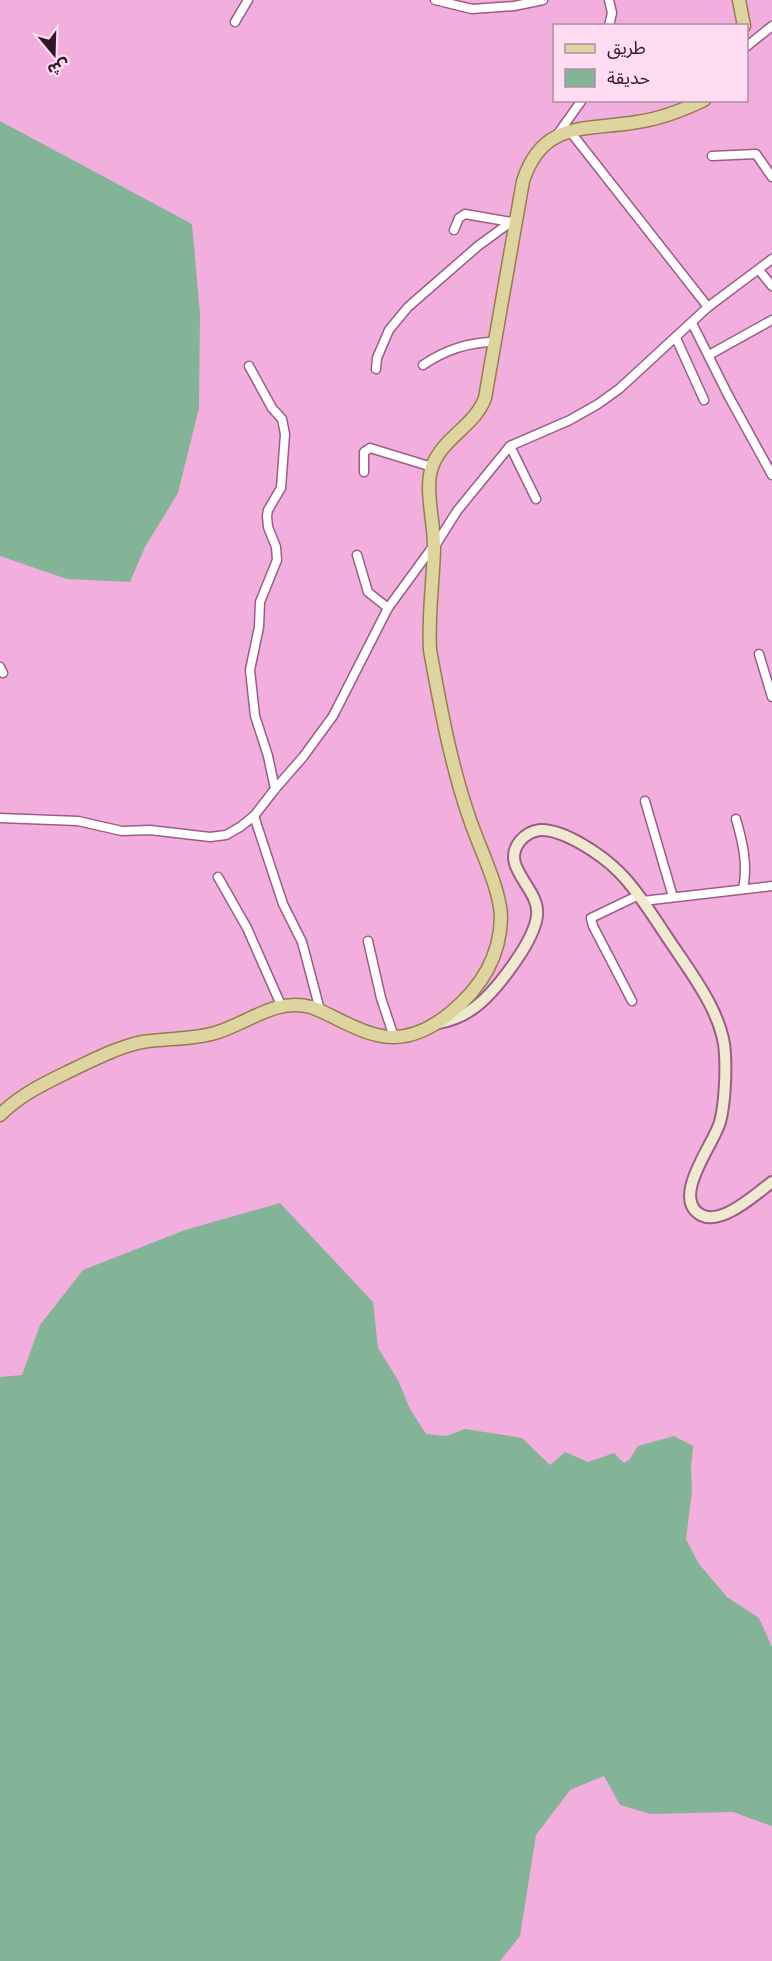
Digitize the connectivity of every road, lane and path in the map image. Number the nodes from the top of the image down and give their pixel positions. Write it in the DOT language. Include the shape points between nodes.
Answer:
graph roads {
  1 [pos="248,0"];
  2 [pos="435,0"];
  3 [pos="543,0"];
  4 [pos="609,0"];
  5 [pos="738,0"];
  6 [pos="513,3"];
  7 [pos="235,22"];
  8 [pos="610,24"];
  9 [pos="744,24"];
  10 [pos="772,26"];
  11 [pos="748,46"];
  12 [pos="581,102"];
  13 [pos="699,102"];
  14 [pos="569,130"];
  15 [pos="557,135"];
  16 [pos="712,156"];
  17 [pos="772,177"];
  18 [pos="513,221"];
  19 [pos="454,230"];
  20 [pos="772,259"];
  21 [pos="759,270"];
  22 [pos="772,286"];
  23 [pos="708,308"];
  24 [pos="772,320"];
  25 [pos="692,323"];
  26 [pos="676,338"];
  27 [pos="495,342"];
  28 [pos="709,355"];
  29 [pos="423,365"];
  30 [pos="249,366"];
  31 [pos="376,369"];
  32 [pos="704,400"];
  33 [pos="510,446"];
  34 [pos="432,467"];
  35 [pos="364,472"];
  36 [pos="772,476"];
  37 [pos="536,499"];
  38 [pos="434,547"];
  39 [pos="357,555"];
  40 [pos="388,608"];
  41 [pos="759,654"];
  42 [pos="770,680"];
  43 [pos="772,697"];
  44 [pos="275,789"];
  45 [pos="645,801"];
  46 [pos="254,816"];
  47 [pos="0,818"];
  48 [pos="736,819"];
  49 [pos="218,877"];
  50 [pos="772,886"];
  51 [pos="743,889"];
  52 [pos="673,897"];
  53 [pos="641,898"];
  54 [pos="368,941"];
  55 [pos="632,1001"];
  56 [pos="281,1005"];
  57 [pos="320,1010"];
  58 [pos="437,1023"];
  59 [pos="394,1037"];
  60 [pos="0,1115"];
  61 [pos="772,1182"];
  1 -- 7 [label="street"];
  2 -- 6 [label="street" via="465,8"];
  3 -- 6 [label="street"];
  4 -- 8 [label="street"];
  5 -- 9 [label="main road"];
  10 -- 11 [label="street"];
  12 -- 15 [label="street"];
  13 -- 14 [label="main road" via="639,122"];
  14 -- 15 [label="main road"];
  14 -- 23 [label="street"];
  15 -- 18 [label="main road" via="530,163"];
  16 -- 17 [label="street" via="756,154"];
  18 -- 19 [label="street" via="463,214"];
  18 -- 27 [label="main road"];
  18 -- 31 [label="street" via="408,307 389,330"];
  20 -- 21 [label="street"];
  21 -- 22 [label="street"];
  21 -- 23 [label="street"];
  23 -- 25 [label="street"];
  24 -- 28 [label="street"];
  25 -- 26 [label="street"];
  25 -- 28 [label="street"];
  26 -- 32 [label="street"];
  26 -- 33 [label="street" via="598,404"];
  27 -- 29 [label="street" via="457,348"];
  27 -- 34 [label="main road" via="483,403 445,445"];
  28 -- 36 [label="street"];
  30 -- 44 [label="street" via="282,419 285,434 281,488 268,510 267,520 277,560 260,602 250,670 255,716"];
  33 -- 37 [label="street"];
  33 -- 38 [label="street" via="457,511"];
  34 -- 35 [label="street" via="370,448 364,452"];
  34 -- 38 [label="main road"];
  38 -- 40 [label="street"];
  38 -- 58 [label="main road" via="429,631 438,692 464,803 501,917 496,951 486,973 474,991"];
  39 -- 40 [label="street" via="368,592"];
  40 -- 44 [label="street" via="333,716"];
  41 -- 42 [label="street"];
  42 -- 43 [label="street"];
  44 -- 46 [label="street"];
  45 -- 52 [label="street"];
  46 -- 47 [label="street" via="235,831 210,837 122,831 78,821"];
  46 -- 57 [label="street" via="283,904 302,942"];
  48 -- 51 [label="street" via="746,867"];
  49 -- 56 [label="street" via="247,928"];
  50 -- 51 [label="street"];
  51 -- 52 [label="street"];
  52 -- 53 [label="street"];
  53 -- 55 [label="street" via="591,918"];
  53 -- 58 [label="main road" via="617,870 578,842 541,830 526,835 518,843 513,858 538,910 528,940 483,1000 461,1016"];
  53 -- 61 [label="main road" via="697,984 715,1017 725,1052 721,1120 692,1183 690,1201 702,1215 722,1215"];
  54 -- 59 [label="street"];
  56 -- 57 [label="main road" via="301,1004"];
  56 -- 60 [label="main road" via="206,1036 146,1041 112,1051 29,1091"];
  57 -- 59 [label="main road" via="367,1032"];
  58 -- 59 [label="main road" via="414,1034"];
}
